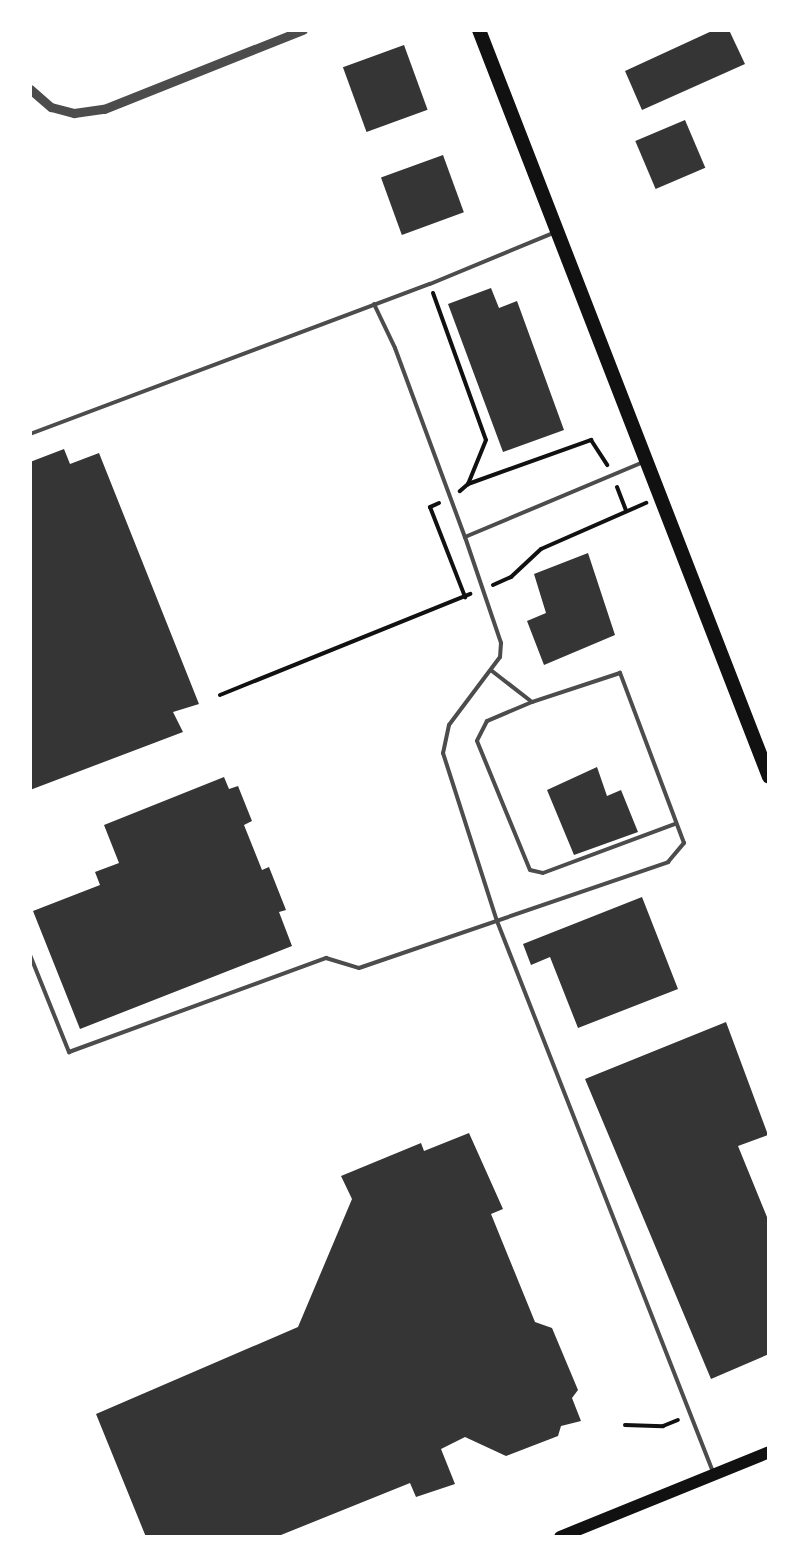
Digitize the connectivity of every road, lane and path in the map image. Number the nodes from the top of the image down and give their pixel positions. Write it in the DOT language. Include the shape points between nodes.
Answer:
graph roads {
  1 [pos="302,30"];
  2 [pos="479,30"];
  3 [pos="30,90"];
  4 [pos="558,232"];
  5 [pos="430,284"];
  6 [pos="374,304"];
  7 [pos="30,434"];
  8 [pos="646,461"];
  9 [pos="612,475"];
  10 [pos="468,484"];
  11 [pos="450,498"];
  12 [pos="659,498"];
  13 [pos="626,510"];
  14 [pos="465,536"];
  15 [pos="483,589"];
  16 [pos="464,597"];
  17 [pos="492,671"];
  18 [pos="220,696"];
  19 [pos="532,702"];
  20 [pos="769,777"];
  21 [pos="677,823"];
  22 [pos="497,920"];
  23 [pos="30,955"];
  24 [pos="692,1415"];
  25 [pos="625,1425"];
  26 [pos="769,1452"];
  27 [pos="714,1474"];
  28 [pos="560,1537"];
  1 -- 3 [label="street" via="104,109 51,107"];
  2 -- 4 [label="main road"];
  4 -- 5 [label="lane"];
  4 -- 8 [label="main road"];
  5 -- 6 [label="lane"];
  5 -- 10 [label="path" via="486,440"];
  6 -- 7 [label="lane"];
  6 -- 11 [label="lane"];
  8 -- 9 [label="lane"];
  8 -- 12 [label="main road"];
  9 -- 10 [label="path" via="591,440"];
  9 -- 13 [label="path"];
  9 -- 14 [label="lane"];
  10 -- 11 [label="path"];
  11 -- 14 [label="lane"];
  11 -- 16 [label="path" via="430,507"];
  12 -- 13 [label="path"];
  12 -- 20 [label="main road"];
  13 -- 15 [label="path" via="540,549 511,577"];
  14 -- 15 [label="lane"];
  15 -- 16 [label="path"];
  15 -- 17 [label="lane" via="501,644"];
  16 -- 18 [label="path"];
  17 -- 19 [label="lane"];
  17 -- 22 [label="lane" via="449,725 443,754"];
  19 -- 21 [label="lane" via="620,673"];
  19 -- 21 [label="lane" via="487,720 477,742 530,870 542,873"];
  21 -- 22 [label="lane" via="684,843 668,862"];
  22 -- 23 [label="lane" via="358,968 326,958 69,1052"];
  22 -- 24 [label="lane"];
  24 -- 25 [label="path" via="663,1426"];
  24 -- 27 [label="lane"];
  26 -- 27 [label="main road"];
  27 -- 28 [label="main road"];
}
